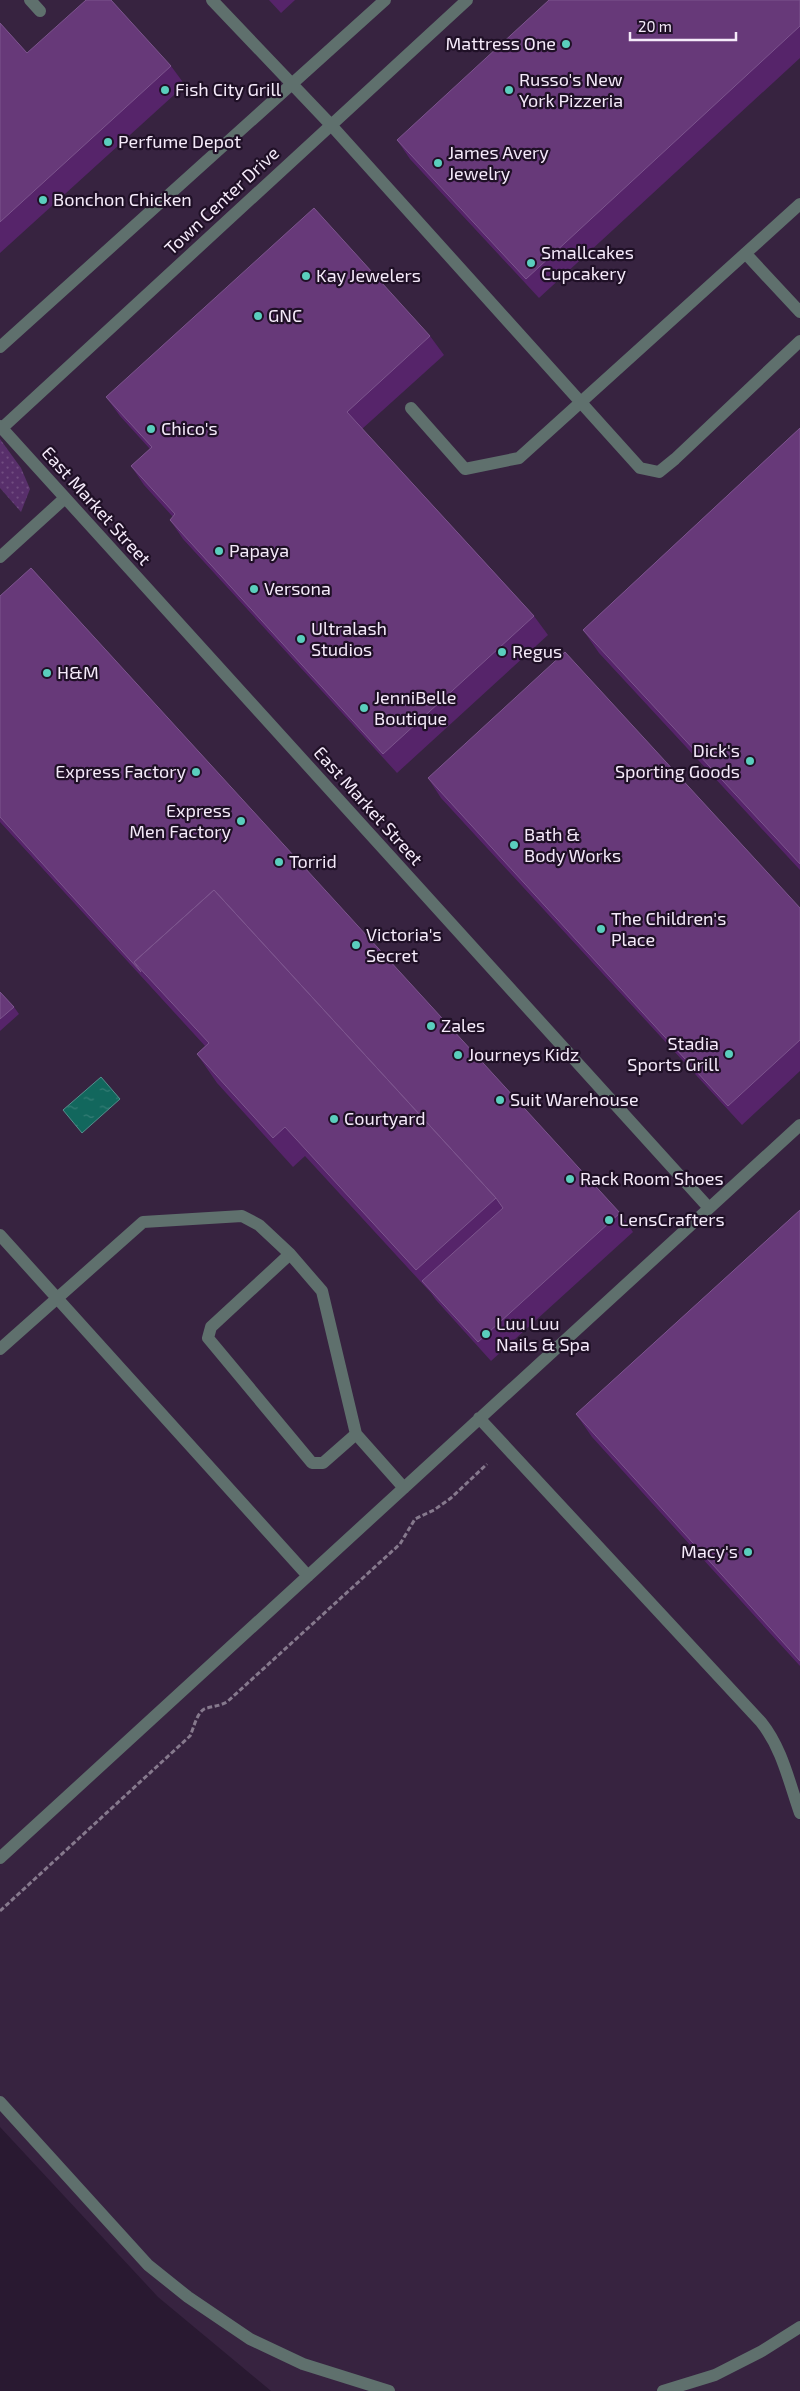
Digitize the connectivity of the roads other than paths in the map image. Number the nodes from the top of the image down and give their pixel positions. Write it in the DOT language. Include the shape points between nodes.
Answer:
graph roads {
  1 [pos="30,0"];
  2 [pos="212,0"];
  3 [pos="385,0"];
  4 [pos="467,0"];
  5 [pos="40,11"];
  6 [pos="292,83"];
  7 [pos="331,125"];
  8 [pos="800,204"];
  9 [pos="746,254"];
  10 [pos="800,312"];
  11 [pos="800,341"];
  12 [pos="0,347"];
  13 [pos="582,402"];
  14 [pos="411,408"];
  15 [pos="1,427"];
  16 [pos="64,498"];
  17 [pos="0,557"];
  18 [pos="800,1125"];
  19 [pos="709,1208"];
  20 [pos="0,1235"];
  21 [pos="290,1254"];
  22 [pos="56,1298"];
  23 [pos="0,1348"];
  24 [pos="479,1418"];
  25 [pos="356,1434"];
  26 [pos="404,1488"];
  27 [pos="308,1576"];
  28 [pos="800,1813"];
  29 [pos="0,1858"];
  30 [pos="0,2102"];
  31 [pos="800,2327"];
  32 [pos="362,2387"];
  33 [pos="389,2391"];
  34 [pos="663,2391"];
  1 -- 5 [label="street"];
  2 -- 6 [label="street"];
  3 -- 6 [label="street"];
  4 -- 7 [label="street, Town Center Drive"];
  6 -- 7 [label="street"];
  6 -- 12 [label="street"];
  7 -- 13 [label="street"];
  7 -- 15 [label="street, Town Center Drive"];
  8 -- 9 [label="street"];
  9 -- 10 [label="street"];
  9 -- 13 [label="street"];
  11 -- 13 [label="street" via="659,472 640,468"];
  13 -- 14 [label="street" via="519,458 465,469"];
  15 -- 16 [label="street, East Market Street"];
  16 -- 17 [label="street"];
  16 -- 19 [label="street, East Market Street"];
  18 -- 19 [label="street"];
  19 -- 24 [label="street"];
  20 -- 22 [label="street"];
  21 -- 22 [label="street" via="259,1225 242,1216 143,1222"];
  21 -- 25 [label="street" via="322,1291"];
  21 -- 25 [label="street" via="211,1327 208,1338 312,1463 323,1463"];
  22 -- 23 [label="street"];
  22 -- 27 [label="street"];
  24 -- 26 [label="street"];
  24 -- 28 [label="street" via="770,1733"];
  25 -- 26 [label="street"];
  26 -- 27 [label="street"];
  27 -- 29 [label="street"];
  30 -- 32 [label="street" via="148,2265 188,2297 250,2339"];
  31 -- 34 [label="street" via="715,2375"];
  32 -- 33 [label="street"];
}
